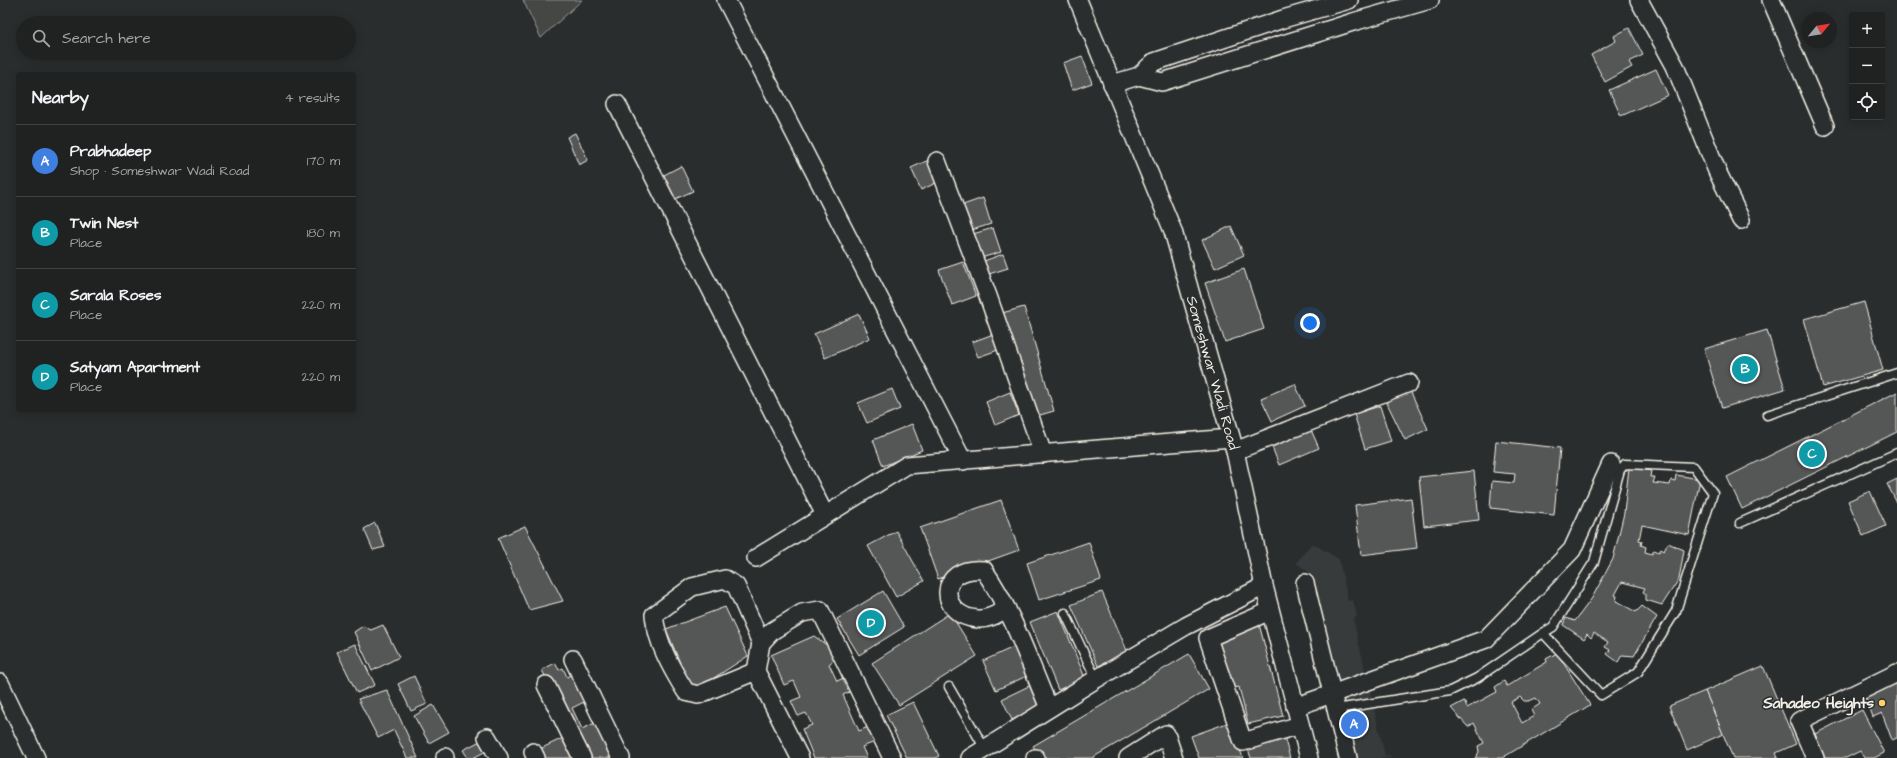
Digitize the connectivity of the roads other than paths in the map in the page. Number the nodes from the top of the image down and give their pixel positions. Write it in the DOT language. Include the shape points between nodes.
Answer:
graph roads {
  1 [pos="726,0"];
  2 [pos="1078,0"];
  3 [pos="1349,0"];
  4 [pos="1430,0"];
  5 [pos="1638,0"];
  6 [pos="1771,0"];
  7 [pos="1139,76"];
  8 [pos="1112,84"];
  9 [pos="617,104"];
  10 [pos="1825,126"];
  11 [pos="937,162"];
  12 [pos="1741,220"];
  13 [pos="1897,373"];
  14 [pos="1409,383"];
  15 [pos="1767,415"];
  16 [pos="1233,445"];
  17 [pos="1897,453"];
  18 [pos="1043,454"];
  19 [pos="963,461"];
  20 [pos="1611,464"];
  21 [pos="825,515"];
  22 [pos="1740,523"];
  23 [pos="756,558"];
  24 [pos="1305,583"];
  25 [pos="1264,586"];
  26 [pos="1007,609"];
  27 [pos="1270,611"];
  28 [pos="1065,613"];
  29 [pos="1543,633"];
  30 [pos="761,643"];
  31 [pos="573,659"];
  32 [pos="756,671"];
  33 [pos="1897,673"];
  34 [pos="1096,679"];
  35 [pos="0,683"];
  36 [pos="546,685"];
  37 [pos="949,687"];
  38 [pos="1334,701"];
  39 [pos="1295,707"];
  40 [pos="1049,708"];
  41 [pos="1300,725"];
  42 [pos="487,737"];
  43 [pos="980,754"];
  44 [pos="36,758"];
  45 [pos="498,758"];
  46 [pos="582,758"];
  47 [pos="621,758"];
  48 [pos="800,758"];
  49 [pos="892,758"];
  50 [pos="1128,758"];
  51 [pos="1174,758"];
  52 [pos="1309,758"];
  53 [pos="1348,758"];
  54 [pos="1815,758"];
  1 -- 19 [label="street"];
  2 -- 8 [label="street, Someshwar Wadi Road"];
  3 -- 7 [label="street" via="1154,62"];
  4 -- 7 [label="street" via="1162,82"];
  5 -- 12 [label="street" via="1675,66 1714,164"];
  6 -- 10 [label="street"];
  7 -- 8 [label="street"];
  8 -- 16 [label="street, Someshwar Wadi Road" via="1173,231"];
  9 -- 21 [label="street"];
  11 -- 18 [label="street" via="988,296"];
  13 -- 15 [label="lane"];
  14 -- 16 [label="street"];
  16 -- 18 [label="street"];
  16 -- 25 [label="street, Someshwar Wadi Road"];
  17 -- 22 [label="lane"];
  18 -- 19 [label="street"];
  19 -- 21 [label="street" via="907,465"];
  20 -- 38 [label="street" via="1572,550 1486,638"];
  21 -- 23 [label="street"];
  24 -- 38 [label="street"];
  25 -- 27 [label="street, Someshwar Wadi Road"];
  25 -- 34 [label="street" via="1186,626"];
  26 -- 40 [label="street"];
  27 -- 39 [label="street, Someshwar Wadi Road"];
  27 -- 41 [label="street" via="1208,638 1243,742"];
  28 -- 34 [label="lane"];
  29 -- 29 [label="lane" via="1553,626 1594,562 1620,470 1625,464 1694,467 1713,493 1676,611 1638,672 1601,695"];
  29 -- 38 [label="lane" via="1478,678 1450,691"];
  30 -- 32 [label="street"];
  30 -- 32 [label="street" via="736,586 725,580 692,587 654,615 656,632 674,674 686,692 698,695"];
  30 -- 49 [label="street" via="772,631 802,613 820,610"];
  31 -- 47 [label="street"];
  32 -- 48 [label="street"];
  33 -- 54 [label="street" via="1799,721"];
  34 -- 40 [label="street"];
  35 -- 44 [label="street"];
  36 -- 46 [label="street"];
  37 -- 43 [label="lane"];
  38 -- 39 [label="street"];
  38 -- 53 [label="street"];
  39 -- 41 [label="street, Someshwar Wadi Road"];
  40 -- 43 [label="street"];
  41 -- 52 [label="street, Someshwar Wadi Road"];
  42 -- 45 [label="street"];
  50 -- 51 [label="street" via="1166,734"];
}
